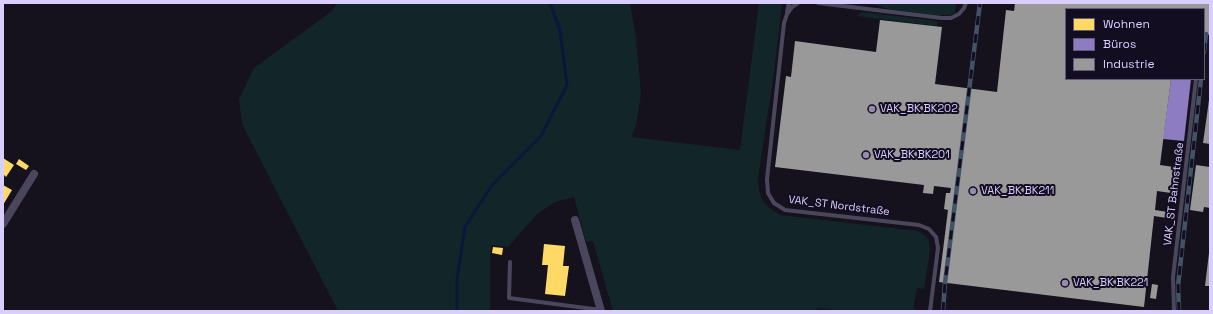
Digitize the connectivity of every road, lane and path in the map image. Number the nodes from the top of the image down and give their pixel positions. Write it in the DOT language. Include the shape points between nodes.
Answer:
graph roads {
  1 [pos="789,3"];
  2 [pos="798,3"];
  3 [pos="818,3"];
  4 [pos="966,3"];
  5 [pos="787,14"];
  6 [pos="1196,80"];
  7 [pos="34,174"];
  8 [pos="575,220"];
  9 [pos="3,224"];
  10 [pos="510,262"];
  11 [pos="601,311"];
  12 [pos="930,311"];
  13 [pos="1174,311"];
  1 -- 5 [label="lane"];
  2 -- 5 [label="lane"];
  3 -- 4 [label="lane" via="942,18 952,18 959,14"];
  5 -- 12 [label="lane, VAK_ST Nordstraße" via="766,179 768,193 774,203 785,210 920,225 929,229 936,237 938,248"];
  6 -- 13 [label="lane, VAK_ST Bahnstraße" via="1173,277"];
  7 -- 9 [label="street"];
  8 -- 11 [label="street"];
  10 -- 11 [label="lane" via="509,298"];
}
